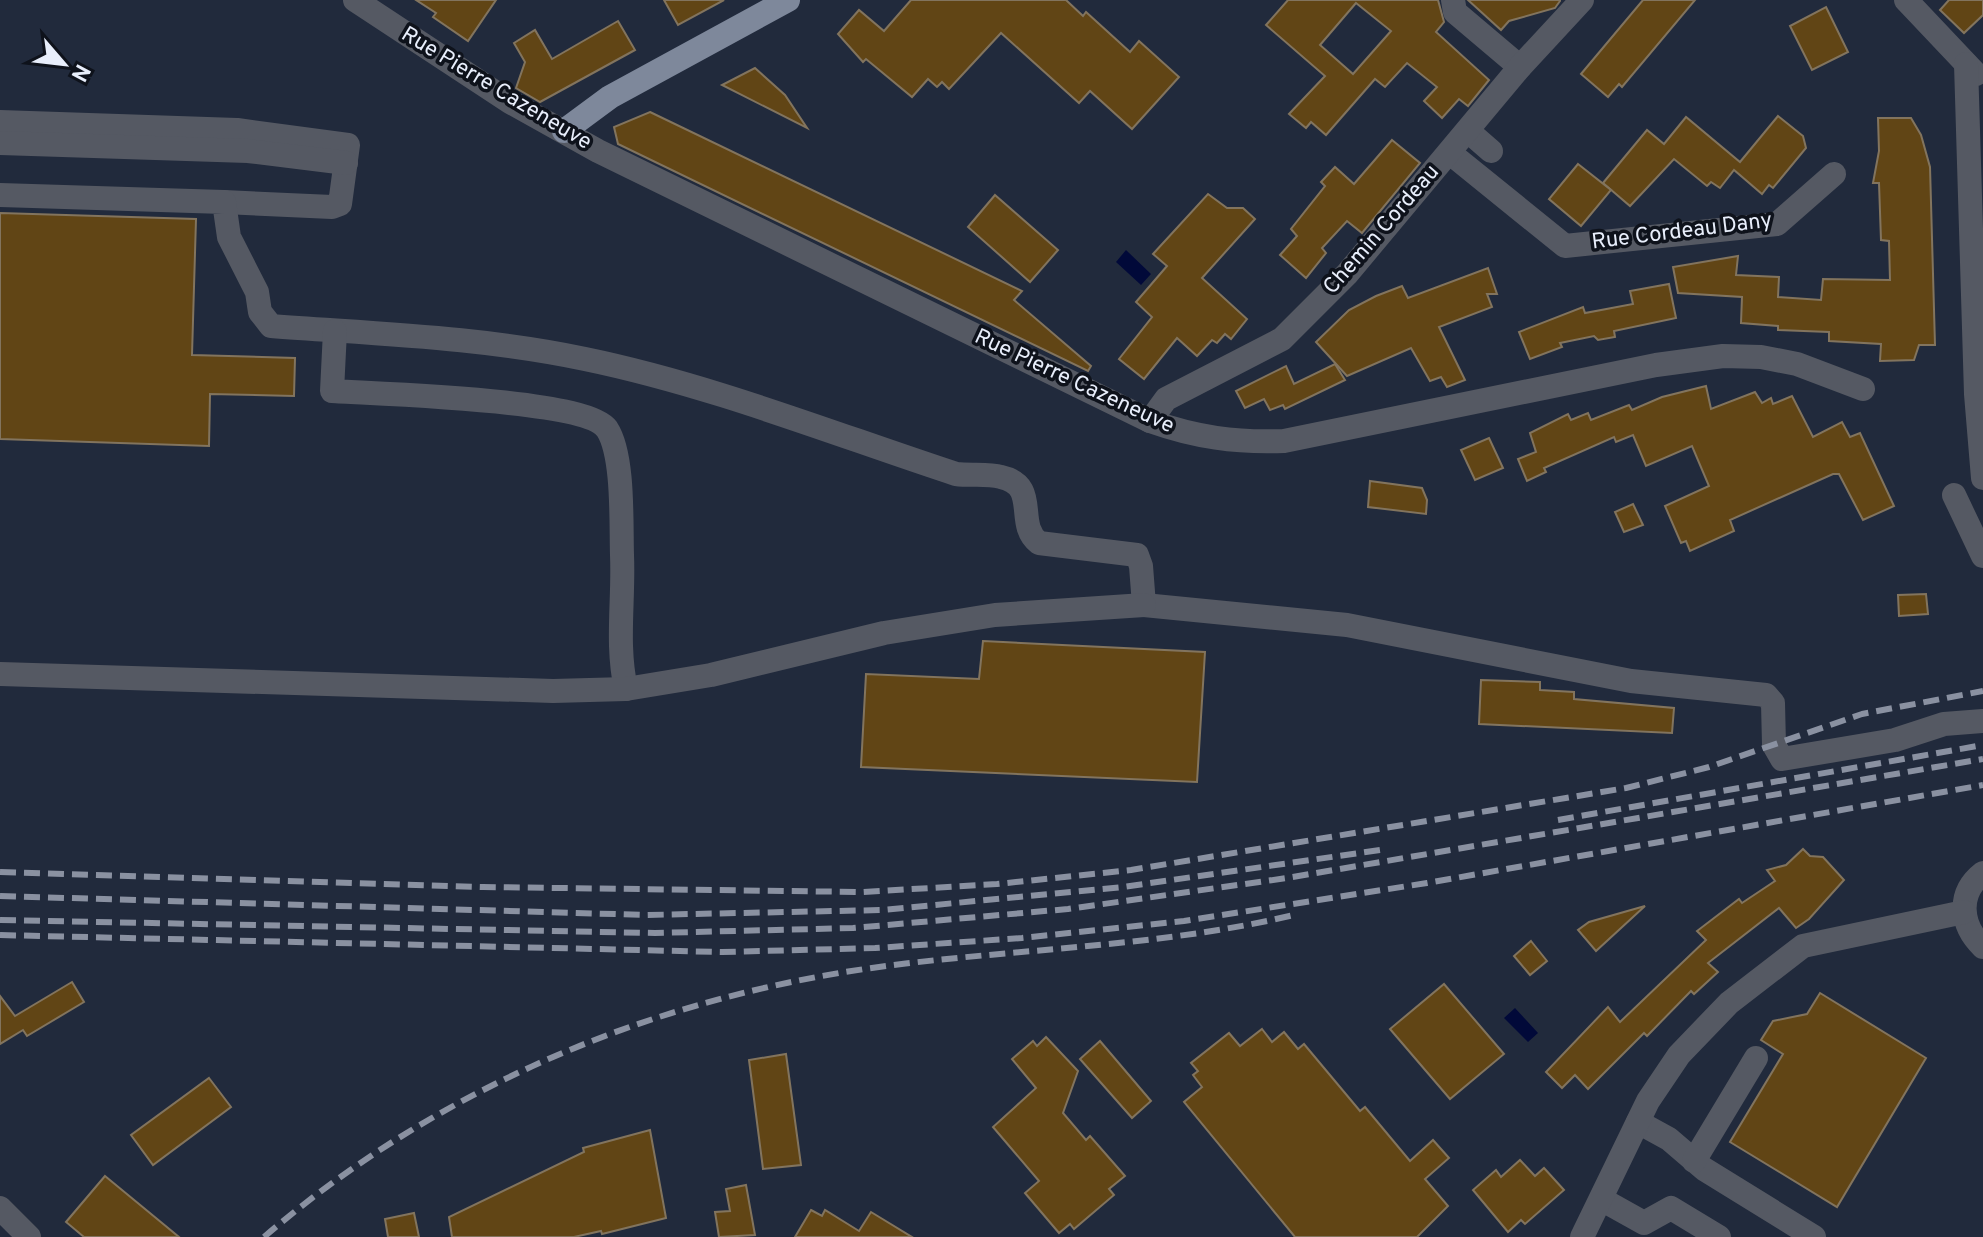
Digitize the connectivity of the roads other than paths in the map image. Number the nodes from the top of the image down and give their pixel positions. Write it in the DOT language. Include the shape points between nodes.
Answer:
graph roads {
  1 [pos="355,0"];
  2 [pos="788,0"];
  3 [pos="1453,0"];
  4 [pos="1582,0"];
  5 [pos="1906,0"];
  6 [pos="1966,64"];
  7 [pos="1520,67"];
  8 [pos="1983,82"];
  9 [pos="0,122"];
  10 [pos="564,131"];
  11 [pos="1468,131"];
  12 [pos="0,143"];
  13 [pos="1491,151"];
  14 [pos="1450,153"];
  15 [pos="346,163"];
  16 [pos="1834,174"];
  17 [pos="0,195"];
  18 [pos="224,202"];
  19 [pos="335,331"];
  20 [pos="1863,389"];
  21 [pos="1150,421"];
  22 [pos="1983,478"];
  23 [pos="1954,495"];
  24 [pos="1983,556"];
  25 [pos="1144,605"];
  26 [pos="0,674"];
  27 [pos="626,689"];
  28 [pos="1983,721"];
  29 [pos="1983,873"];
  30 [pos="1964,912"];
  31 [pos="1983,947"];
  32 [pos="1756,1058"];
  33 [pos="1638,1122"];
  34 [pos="1694,1161"];
  35 [pos="1601,1199"];
  36 [pos="0,1208"];
  37 [pos="29,1237"];
  38 [pos="1582,1237"];
  39 [pos="1719,1237"];
  40 [pos="1814,1237"];
  1 -- 10 [label="street, Rue Pierre Cazeneuve" via="510,102"];
  2 -- 10 [label="main road" via="610,97"];
  3 -- 7 [label="street" via="1455,12"];
  4 -- 7 [label="street, Chemin Cordeau"];
  5 -- 6 [label="street"];
  6 -- 8 [label="street"];
  6 -- 22 [label="street"];
  7 -- 11 [label="street, Chemin Cordeau"];
  9 -- 15 [label="street" via="237,130 314,138 348,145"];
  10 -- 21 [label="street, Rue Pierre Cazeneuve"];
  11 -- 13 [label="street"];
  11 -- 14 [label="street, Chemin Cordeau"];
  12 -- 15 [label="street" via="248,151"];
  14 -- 16 [label="street, Rue Cordeau Dany" via="1565,246 1777,224"];
  14 -- 21 [label="street, Chemin Cordeau" via="1347,274 1282,339 1166,399"];
  15 -- 18 [label="street" via="340,204 332,207"];
  17 -- 18 [label="street"];
  18 -- 19 [label="street" via="229,237 271,326"];
  19 -- 25 [label="street" via="477,339 587,359 694,388 956,474 1000,476 1024,492 1027,527 1039,543 1137,555"];
  19 -- 27 [label="street" via="332,391 502,403 602,423 616,451 620,649"];
  20 -- 21 [label="street, Rue Pierre Cazeneuve" via="1797,364 1723,356 1284,441 1225,441"];
  23 -- 24 [label="street"];
  25 -- 27 [label="street" via="982,617"];
  25 -- 28 [label="street" via="1347,625 1631,681 1766,695 1773,703 1774,745 1782,759 1895,740 1944,724"];
  26 -- 27 [label="street"];
  29 -- 30 [label="street" via="1970,886"];
  30 -- 31 [label="street" via="1967,926"];
  30 -- 33 [label="street" via="1823,940 1790,953 1729,1003 1679,1055"];
  32 -- 34 [label="street"];
  33 -- 34 [label="street"];
  33 -- 35 [label="street"];
  34 -- 40 [label="street"];
  35 -- 38 [label="street"];
  35 -- 39 [label="street" via="1644,1223 1671,1208"];
  36 -- 37 [label="street"];
}
